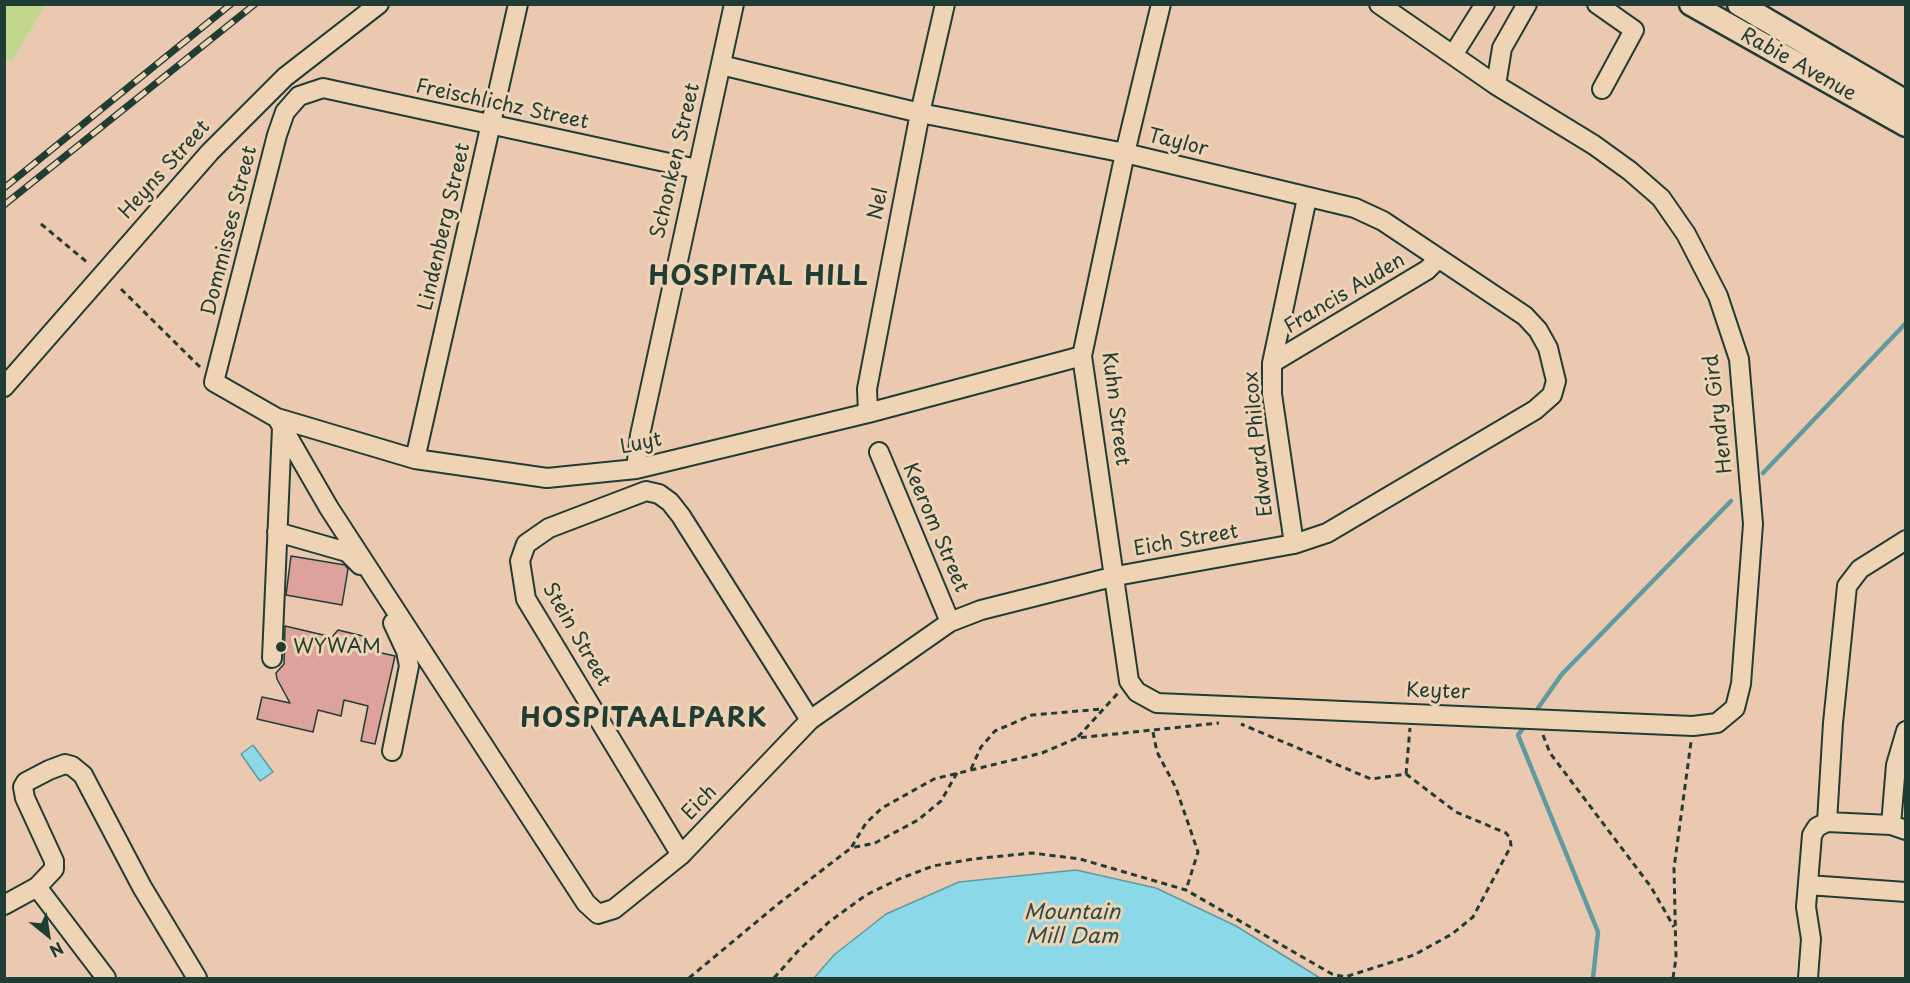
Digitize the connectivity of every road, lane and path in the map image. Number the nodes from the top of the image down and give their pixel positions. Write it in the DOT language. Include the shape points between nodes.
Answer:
graph roads {
  1 [pos="379,4"];
  2 [pos="518,4"];
  3 [pos="734,4"];
  4 [pos="945,4"];
  5 [pos="1161,4"];
  6 [pos="1379,4"];
  7 [pos="1485,4"];
  8 [pos="1527,4"];
  9 [pos="1597,4"];
  10 [pos="1691,4"];
  11 [pos="1739,4"];
  12 [pos="1453,55"];
  13 [pos="721,65"];
  14 [pos="1496,86"];
  15 [pos="1602,89"];
  16 [pos="299,96"];
  17 [pos="1905,102"];
  18 [pos="920,113"];
  19 [pos="1905,125"];
  20 [pos="491,126"];
  21 [pos="1125,153"];
  22 [pos="697,169"];
  23 [pos="1307,198"];
  24 [pos="41,224"];
  25 [pos="1438,259"];
  26 [pos="88,263"];
  27 [pos="121,289"];
  28 [pos="1082,356"];
  29 [pos="1272,363"];
  30 [pos="1556,381"];
  31 [pos="214,382"];
  32 [pos="4,387"];
  33 [pos="868,413"];
  34 [pos="280,422"];
  35 [pos="879,452"];
  36 [pos="415,459"];
  37 [pos="636,469"];
  38 [pos="278,532"];
  39 [pos="1905,540"];
  40 [pos="1293,544"];
  41 [pos="1116,576"];
  42 [pos="950,622"];
  43 [pos="272,658"];
  44 [pos="1129,681"];
  45 [pos="1103,709"];
  46 [pos="1411,714"];
  47 [pos="1243,717"];
  48 [pos="1536,719"];
  49 [pos="810,720"];
  50 [pos="1230,722"];
  51 [pos="1717,723"];
  52 [pos="1693,726"];
  53 [pos="1153,731"];
  54 [pos="1905,732"];
  55 [pos="1077,738"];
  56 [pos="392,751"];
  57 [pos="970,770"];
  58 [pos="957,773"];
  59 [pos="1406,774"];
  60 [pos="1900,790"];
  61 [pos="1827,822"];
  62 [pos="1898,828"];
  63 [pos="851,848"];
  64 [pos="681,855"];
  65 [pos="1808,885"];
  66 [pos="37,887"];
  67 [pos="1185,890"];
  68 [pos="1905,892"];
  69 [pos="4,905"];
  70 [pos="1676,929"];
  71 [pos="106,978"];
  72 [pos="197,978"];
  73 [pos="689,978"];
  74 [pos="774,978"];
  75 [pos="1673,978"];
  76 [pos="1808,978"];
  1 -- 32 [label="street, Heyns Street" via="285,77 210,152"];
  2 -- 20 [label="street, Lindenberg Street"];
  3 -- 13 [label="street, Schonken Street"];
  4 -- 18 [label="street, Nel"];
  5 -- 21 [label="street, Kuhn Street"];
  6 -- 12 [label="street, Hendry Gird"];
  7 -- 12 [label="street"];
  8 -- 14 [label="street" via="1502,48"];
  9 -- 15 [label="street" via="1634,30"];
  10 -- 19 [label="main road, Rabie Avenue"];
  11 -- 17 [label="main road, Rabie Avenue"];
  12 -- 14 [label="street, Hendry Gird"];
  13 -- 18 [label="street, Taylor"];
  13 -- 22 [label="street, Schonken Street"];
  14 -- 51 [label="street, Hendry Gird" via="1594,145 1661,198 1686,234 1718,296 1739,359 1753,524 1741,684 1735,708"];
  16 -- 20 [label="street, Freischlichz Street" via="323,88"];
  16 -- 31 [label="street, Dommisses Street" via="285,112 277,135"];
  18 -- 21 [label="street, Taylor"];
  18 -- 33 [label="street, Nel" via="867,389"];
  20 -- 22 [label="street, Freischlichz Street"];
  20 -- 36 [label="street, Lindenberg Street"];
  21 -- 23 [label="street, Taylor"];
  21 -- 28 [label="street, Kuhn Street"];
  22 -- 37 [label="street, Schonken Street"];
  23 -- 25 [label="street, Taylor" via="1355,208 1383,221"];
  23 -- 29 [label="street, Edward Philcox"];
  24 -- 26 [label="path"];
  25 -- 29 [label="street, Francis Auden" via="1427,270"];
  25 -- 30 [label="street, Taylor" via="1525,316 1548,348"];
  27 -- 31 [label="path"];
  28 -- 33 [label="street, Luyt"];
  28 -- 41 [label="street, Kuhn Street"];
  29 -- 40 [label="street, Edward Philcox" via="1272,394"];
  30 -- 40 [label="street, Eich Street" via="1552,395 1535,410 1327,533"];
  31 -- 34 [label="street, Luyt"];
  33 -- 37 [label="street, Luyt"];
  34 -- 36 [label="street, Luyt"];
  34 -- 38 [label="street"];
  34 -- 64 [label="street, Eich" via="329,508 586,903 598,914 614,909"];
  35 -- 42 [label="street, Keerom Street"];
  36 -- 37 [label="street, Luyt" via="547,478"];
  38 -- 43 [label="street"];
  38 -- 56 [label="street" via="351,555 400,636 409,666"];
  39 -- 61 [label="street" via="1860,569 1847,586"];
  40 -- 41 [label="street, Eich Street"];
  41 -- 42 [label="street, Eich Street" via="981,610"];
  41 -- 44 [label="street, Kuhn Street"];
  42 -- 49 [label="street, Eich Street"];
  44 -- 45 [label="path"];
  44 -- 46 [label="street, Keyter" via="1144,698 1157,703"];
  45 -- 55 [label="path"];
  45 -- 57 [label="path" via="1032,715 995,731 981,747"];
  46 -- 48 [label="street, Keyter"];
  46 -- 59 [label="path"];
  47 -- 59 [label="path" via="1234,721 1371,779"];
  48 -- 52 [label="street, Keyter"];
  48 -- 70 [label="path" via="1550,753 1651,887"];
  49 -- 64 [label="street, Eich"];
  49 -- 64 [label="street, Stein Street" via="681,516 659,494 646,491 549,528 526,544 520,561 526,599"];
  50 -- 53 [label="path"];
  51 -- 52 [label="street, Keyter"];
  52 -- 70 [label="path" via="1674,868"];
  53 -- 55 [label="path"];
  53 -- 67 [label="path" via="1157,752 1180,798 1198,852"];
  54 -- 60 [label="street" via="1896,765"];
  55 -- 57 [label="path" via="1042,753"];
  57 -- 58 [label="path"];
  58 -- 63 [label="path" via="934,779 882,808 866,823"];
  58 -- 63 [label="path" via="941,801 918,820 875,843"];
  59 -- 67 [label="path" via="1456,812 1506,833 1512,842 1473,917 1414,955 1363,973 1345,977 1332,974"];
  60 -- 62 [label="street"];
  61 -- 62 [label="street"];
  61 -- 65 [label="street" via="1812,835"];
  63 -- 73 [label="path"];
  65 -- 68 [label="street"];
  65 -- 76 [label="street"];
  66 -- 69 [label="street"];
  66 -- 71 [label="street"];
  66 -- 72 [label="street" via="50,876 54,861 23,787 65,764 78,768 88,784"];
  67 -- 74 [label="path" via="1080,859 1032,853 933,866 866,895 829,922"];
  70 -- 75 [label="path"];
}
